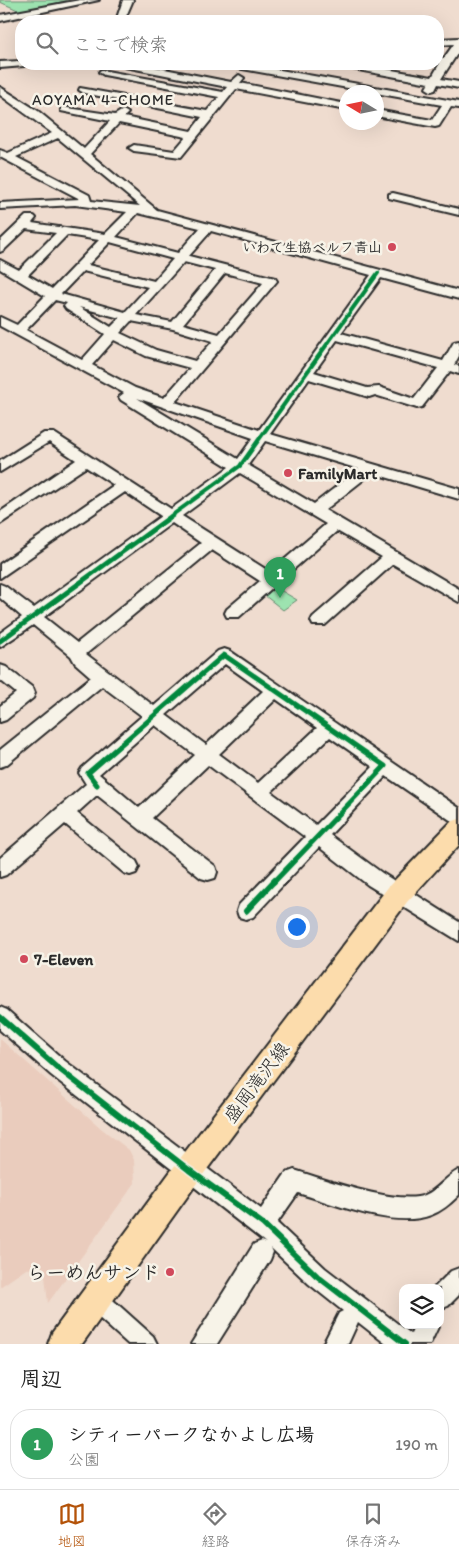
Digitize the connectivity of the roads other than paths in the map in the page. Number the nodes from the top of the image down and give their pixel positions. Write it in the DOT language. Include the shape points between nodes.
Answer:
graph roads {
  1 [pos="94,0"];
  2 [pos="128,0"];
  3 [pos="8,7"];
  4 [pos="22,14"];
  5 [pos="15,15"];
  6 [pos="16,15"];
  7 [pos="122,15"];
  8 [pos="0,18"];
  9 [pos="444,42"];
  10 [pos="459,42"];
  11 [pos="444,59"];
  12 [pos="15,64"];
  13 [pos="0,65"];
  14 [pos="156,70"];
  15 [pos="246,70"];
  16 [pos="265,70"];
  17 [pos="349,70"];
  18 [pos="379,70"];
  19 [pos="439,70"];
  20 [pos="104,72"];
  21 [pos="435,81"];
  22 [pos="153,82"];
  23 [pos="338,83"];
  24 [pos="233,85"];
  25 [pos="459,85"];
  26 [pos="0,90"];
  27 [pos="84,90"];
  28 [pos="225,95"];
  29 [pos="425,99"];
  30 [pos="135,100"];
  31 [pos="448,103"];
  32 [pos="459,105"];
  33 [pos="321,106"];
  34 [pos="339,107"];
  35 [pos="65,109"];
  36 [pos="384,114"];
  37 [pos="209,115"];
  38 [pos="117,120"];
  39 [pos="60,133"];
  40 [pos="193,135"];
  41 [pos="134,148"];
  42 [pos="84,154"];
  43 [pos="4,155"];
  44 [pos="393,196"];
  45 [pos="46,203"];
  46 [pos="86,203"];
  47 [pos="0,206"];
  48 [pos="136,209"];
  49 [pos="153,212"];
  50 [pos="459,212"];
  51 [pos="23,225"];
  52 [pos="208,227"];
  53 [pos="64,232"];
  54 [pos="108,238"];
  55 [pos="0,248"];
  56 [pos="181,257"];
  57 [pos="0,264"];
  58 [pos="80,267"];
  59 [pos="223,268"];
  60 [pos="378,273"];
  61 [pos="20,276"];
  62 [pos="157,285"];
  63 [pos="53,295"];
  64 [pos="459,296"];
  65 [pos="128,318"];
  66 [pos="0,321"];
  67 [pos="175,326"];
  68 [pos="18,331"];
  69 [pos="113,334"];
  70 [pos="334,335"];
  71 [pos="221,339"];
  72 [pos="459,346"];
  73 [pos="198,366"];
  74 [pos="83,367"];
  75 [pos="453,368"];
  76 [pos="306,374"];
  77 [pos="130,391"];
  78 [pos="166,404"];
  79 [pos="262,436"];
  80 [pos="86,460"];
  81 [pos="240,466"];
  82 [pos="0,467"];
  83 [pos="370,468"];
  84 [pos="125,485"];
  85 [pos="459,494"];
  86 [pos="315,510"];
  87 [pos="172,516"];
  88 [pos="0,519"];
  89 [pos="337,523"];
  90 [pos="212,542"];
  91 [pos="393,556"];
  92 [pos="0,572"];
  93 [pos="270,580"];
  94 [pos="0,590"];
  95 [pos="459,596"];
  96 [pos="233,613"];
  97 [pos="34,616"];
  98 [pos="319,621"];
  99 [pos="0,641"];
  100 [pos="77,652"];
  101 [pos="0,670"];
  102 [pos="102,677"];
  103 [pos="274,690"];
  104 [pos="0,714"];
  105 [pos="153,715"];
  106 [pos="329,728"];
  107 [pos="206,754"];
  108 [pos="0,760"];
  109 [pos="384,766"];
  110 [pos="97,785"];
  111 [pos="259,793"];
  112 [pos="64,813"];
  113 [pos="140,818"];
  114 [pos="459,818"];
  115 [pos="459,829"];
  116 [pos="317,836"];
  117 [pos="130,867"];
  118 [pos="0,868"];
  119 [pos="208,872"];
  120 [pos="398,894"];
  121 [pos="246,911"];
  122 [pos="459,932"];
  123 [pos="0,1017"];
  124 [pos="189,1170"];
  125 [pos="459,1181"];
  126 [pos="263,1224"];
  127 [pos="262,1252"];
  128 [pos="459,1279"];
  129 [pos="444,1294"];
  130 [pos="96,1300"];
  131 [pos="347,1321"];
  132 [pos="425,1329"];
  133 [pos="63,1344"];
  134 [pos="145,1344"];
  135 [pos="203,1344"];
  136 [pos="335,1344"];
  137 [pos="405,1344"];
  138 [pos="418,1344"];
  1 -- 4 [label="street"];
  2 -- 7 [label="street"];
  3 -- 4 [label="street"];
  4 -- 6 [label="street"];
  5 -- 8 [label="street"];
  9 -- 10 [label="street"];
  10 -- 11 [label="street"];
  12 -- 13 [label="street"];
  14 -- 24 [label="street"];
  15 -- 24 [label="street"];
  16 -- 23 [label="street"];
  17 -- 23 [label="street"];
  18 -- 21 [label="street"];
  19 -- 21 [label="street"];
  20 -- 22 [label="street"];
  21 -- 25 [label="street"];
  21 -- 29 [label="street"];
  22 -- 28 [label="street"];
  22 -- 30 [label="street"];
  23 -- 29 [label="street"];
  23 -- 33 [label="street"];
  24 -- 28 [label="street"];
  24 -- 33 [label="street"];
  26 -- 39 [label="street"];
  27 -- 30 [label="street"];
  28 -- 37 [label="street"];
  29 -- 31 [label="street"];
  30 -- 37 [label="street"];
  30 -- 38 [label="street"];
  31 -- 32 [label="street"];
  31 -- 36 [label="street" via="435,124"];
  33 -- 34 [label="street"];
  35 -- 38 [label="street"];
  37 -- 40 [label="street"];
  38 -- 40 [label="street"];
  38 -- 42 [label="street"];
  39 -- 42 [label="street"];
  39 -- 43 [label="street"];
  40 -- 41 [label="street" via="177,155"];
  42 -- 49 [label="street"];
  43 -- 46 [label="street" via="86,197"];
  44 -- 50 [label="street"];
  45 -- 46 [label="street"];
  45 -- 47 [label="street"];
  45 -- 51 [label="street"];
  46 -- 48 [label="street"];
  48 -- 49 [label="street"];
  48 -- 54 [label="street"];
  49 -- 52 [label="street"];
  51 -- 53 [label="street"];
  51 -- 55 [label="street"];
  52 -- 56 [label="street"];
  52 -- 60 [label="street"];
  53 -- 54 [label="street"];
  53 -- 61 [label="street"];
  54 -- 56 [label="street"];
  54 -- 58 [label="street"];
  56 -- 59 [label="street"];
  56 -- 62 [label="street"];
  57 -- 61 [label="street"];
  58 -- 62 [label="street"];
  58 -- 63 [label="street"];
  59 -- 67 [label="street"];
  59 -- 71 [label="street" via="270,281"];
  60 -- 64 [label="street"];
  60 -- 70 [label="street"];
  61 -- 63 [label="street"];
  62 -- 65 [label="street"];
  63 -- 65 [label="street"];
  63 -- 68 [label="street"];
  63 -- 69 [label="street"];
  65 -- 67 [label="street"];
  65 -- 69 [label="street"];
  66 -- 68 [label="street"];
  67 -- 71 [label="street"];
  68 -- 74 [label="street"];
  69 -- 73 [label="street" via="151,353"];
  69 -- 74 [label="street"];
  70 -- 75 [label="street"];
  70 -- 76 [label="street"];
  71 -- 73 [label="street"];
  72 -- 75 [label="street"];
  73 -- 78 [label="street"];
  74 -- 77 [label="street"];
  75 -- 76 [label="street" via="417,404 374,390 369,394"];
  76 -- 79 [label="street"];
  77 -- 78 [label="street"];
  77 -- 81 [label="street" via="125,396"];
  78 -- 79 [label="street"];
  79 -- 81 [label="street"];
  79 -- 83 [label="street"];
  80 -- 82 [label="street" via="49,436"];
  80 -- 84 [label="street"];
  80 -- 88 [label="street"];
  81 -- 86 [label="street"];
  81 -- 87 [label="street"];
  83 -- 85 [label="street"];
  83 -- 86 [label="street"];
  84 -- 87 [label="street"];
  84 -- 92 [label="street"];
  86 -- 89 [label="street"];
  87 -- 90 [label="street"];
  87 -- 97 [label="street"];
  89 -- 91 [label="street"];
  89 -- 93 [label="street"];
  90 -- 93 [label="street"];
  90 -- 100 [label="street"];
  91 -- 95 [label="street"];
  91 -- 98 [label="street"];
  93 -- 96 [label="street"];
  94 -- 97 [label="street"];
  97 -- 99 [label="street"];
  97 -- 100 [label="street"];
  100 -- 102 [label="street"];
  101 -- 104 [label="street" via="27,693"];
  102 -- 105 [label="street"];
  102 -- 108 [label="street"];
  103 -- 105 [label="street" via="224,655"];
  103 -- 106 [label="street"];
  103 -- 107 [label="street"];
  105 -- 107 [label="street"];
  105 -- 110 [label="street" via="88,773"];
  106 -- 109 [label="street"];
  106 -- 111 [label="street"];
  107 -- 111 [label="street"];
  107 -- 113 [label="street"];
  109 -- 114 [label="street"];
  109 -- 116 [label="street"];
  110 -- 112 [label="street"];
  110 -- 113 [label="street"];
  111 -- 116 [label="street"];
  112 -- 117 [label="street"];
  112 -- 118 [label="street"];
  113 -- 119 [label="street"];
  115 -- 120 [label="main road, 盛岡滝沢線"];
  116 -- 120 [label="street"];
  116 -- 121 [label="street"];
  120 -- 122 [label="street"];
  120 -- 124 [label="main road, 盛岡滝沢線"];
  123 -- 124 [label="street" via="58,1068"];
  124 -- 126 [label="street"];
  124 -- 130 [label="main road, 盛岡滝沢線"];
  125 -- 126 [label="street" via="429,1205 409,1209 371,1203 294,1181"];
  126 -- 137 [label="street" via="317,1276"];
  127 -- 135 [label="street"];
  128 -- 129 [label="street"];
  130 -- 133 [label="main road, 盛岡滝沢線"];
  130 -- 134 [label="street"];
  131 -- 136 [label="street"];
  132 -- 138 [label="street"];
}
